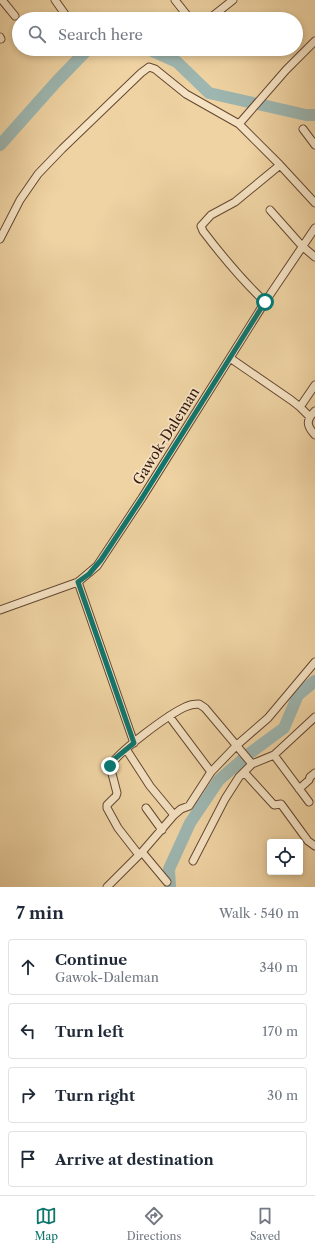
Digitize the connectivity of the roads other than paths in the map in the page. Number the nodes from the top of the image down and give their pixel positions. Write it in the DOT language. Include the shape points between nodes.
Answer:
graph roads {
  1 [pos="2,0"];
  2 [pos="55,0"];
  3 [pos="175,0"];
  4 [pos="233,0"];
  5 [pos="12,12"];
  6 [pos="63,12"];
  7 [pos="184,12"];
  8 [pos="218,12"];
  9 [pos="315,41"];
  10 [pos="303,53"];
  11 [pos="300,56"];
  12 [pos="239,124"];
  13 [pos="303,129"];
  14 [pos="315,145"];
  15 [pos="280,165"];
  16 [pos="315,203"];
  17 [pos="270,210"];
  18 [pos="315,228"];
  19 [pos="0,239"];
  20 [pos="302,246"];
  21 [pos="315,257"];
  22 [pos="265,302"];
  23 [pos="230,358"];
  24 [pos="315,385"];
  25 [pos="300,407"];
  26 [pos="315,411"];
  27 [pos="309,416"];
  28 [pos="315,434"];
  29 [pos="78,582"];
  30 [pos="0,610"];
  31 [pos="315,662"];
  32 [pos="169,716"];
  33 [pos="315,717"];
  34 [pos="233,741"];
  35 [pos="133,742"];
  36 [pos="126,749"];
  37 [pos="274,755"];
  38 [pos="252,763"];
  39 [pos="209,770"];
  40 [pos="244,772"];
  41 [pos="315,773"];
  42 [pos="299,789"];
  43 [pos="309,802"];
  44 [pos="146,808"];
  45 [pos="174,815"];
  46 [pos="162,830"];
  47 [pos="315,846"];
  48 [pos="140,854"];
  49 [pos="193,862"];
  50 [pos="167,882"];
  51 [pos="107,887"];
  1 -- 5 [label="street"];
  2 -- 6 [label="street"];
  3 -- 7 [label="street"];
  4 -- 8 [label="street"];
  9 -- 10 [label="street"];
  11 -- 12 [label="street"];
  12 -- 15 [label="street"];
  12 -- 19 [label="street" via="186,94 149,67 38,174 20,200"];
  13 -- 14 [label="street"];
  15 -- 16 [label="street"];
  15 -- 22 [label="street" via="235,202 211,215 201,226 232,268"];
  17 -- 20 [label="street"];
  18 -- 20 [label="street, Gawok-Daleman"];
  20 -- 21 [label="street"];
  20 -- 22 [label="street, Gawok-Daleman"];
  22 -- 23 [label="street, Gawok-Daleman"];
  23 -- 25 [label="street"];
  23 -- 29 [label="street, Gawok-Daleman" via="101,560"];
  24 -- 25 [label="street"];
  25 -- 27 [label="street"];
  26 -- 27 [label="street"];
  27 -- 28 [label="street" via="309,426"];
  29 -- 30 [label="street, Gawok-Daleman"];
  29 -- 35 [label="street"];
  31 -- 34 [label="street" via="268,718"];
  32 -- 34 [label="street" via="188,706 199,704"];
  32 -- 35 [label="street"];
  32 -- 39 [label="street"];
  33 -- 37 [label="street"];
  34 -- 38 [label="street"];
  34 -- 39 [label="street"];
  35 -- 36 [label="street"];
  36 -- 45 [label="street" via="150,786"];
  36 -- 48 [label="street" via="110,766 117,792 107,808 118,828"];
  37 -- 38 [label="street"];
  37 -- 42 [label="street"];
  38 -- 40 [label="street"];
  39 -- 45 [label="street" via="184,809"];
  40 -- 47 [label="street" via="274,805 280,804 308,841"];
  40 -- 49 [label="street" via="225,798"];
  41 -- 42 [label="street"];
  42 -- 43 [label="street"];
  44 -- 46 [label="street"];
  45 -- 46 [label="street"];
  46 -- 48 [label="street"];
  48 -- 50 [label="street"];
  48 -- 51 [label="street"];
}
